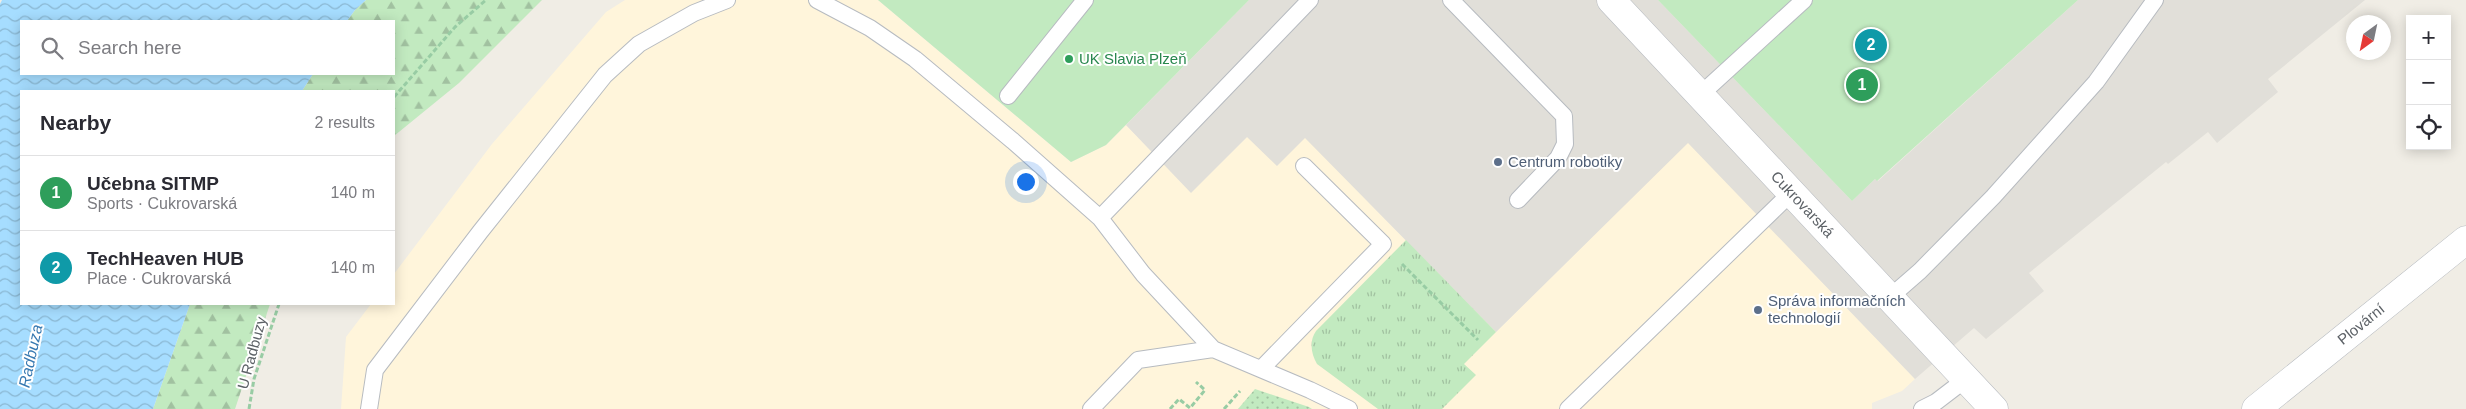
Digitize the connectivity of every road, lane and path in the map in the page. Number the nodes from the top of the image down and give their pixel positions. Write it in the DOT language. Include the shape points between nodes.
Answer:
graph roads {
  1 [pos="486,0"];
  2 [pos="727,0"];
  3 [pos="817,0"];
  4 [pos="1085,0"];
  5 [pos="1310,0"];
  6 [pos="1611,0"];
  7 [pos="1804,0"];
  8 [pos="2155,0"];
  9 [pos="1462,3"];
  10 [pos="1700,94"];
  11 [pos="395,96"];
  12 [pos="1008,96"];
  13 [pos="1304,166"];
  14 [pos="1791,193"];
  15 [pos="1518,200"];
  16 [pos="1100,218"];
  17 [pos="2466,240"];
  18 [pos="1383,244"];
  19 [pos="1890,298"];
  20 [pos="278,305"];
  21 [pos="1478,340"];
  22 [pos="1213,349"];
  23 [pos="1261,369"];
  24 [pos="1966,380"];
  25 [pos="249,409"];
  26 [pos="369,409"];
  27 [pos="1091,409"];
  28 [pos="1350,409"];
  29 [pos="1568,409"];
  30 [pos="1922,409"];
  31 [pos="1994,409"];
  32 [pos="2256,409"];
  1 -- 11 [label="path" via="455,26"];
  2 -- 26 [label="lane" via="639,44 605,75 375,370"];
  3 -- 16 [label="lane" via="870,28 915,59"];
  4 -- 12 [label="lane"];
  5 -- 16 [label="lane"];
  6 -- 10 [label="street, Cukrovarská"];
  7 -- 10 [label="lane"];
  8 -- 19 [label="lane" via="2096,82 2000,190"];
  9 -- 15 [label="lane" via="1564,116 1566,144 1558,158"];
  10 -- 14 [label="street, Cukrovarská"];
  13 -- 18 [label="lane"];
  14 -- 19 [label="street, Cukrovarská"];
  14 -- 29 [label="lane"];
  16 -- 22 [label="lane" via="1143,274"];
  17 -- 32 [label="street, Plovární"];
  18 -- 21 [label="path"];
  18 -- 23 [label="lane"];
  19 -- 24 [label="street, Cukrovarská"];
  20 -- 25 [label="path, U Radbuzy" via="254,379"];
  22 -- 23 [label="lane"];
  22 -- 27 [label="lane" via="1138,360"];
  23 -- 28 [label="lane"];
  24 -- 30 [label="lane"];
  24 -- 31 [label="street, Cukrovarská"];
}
